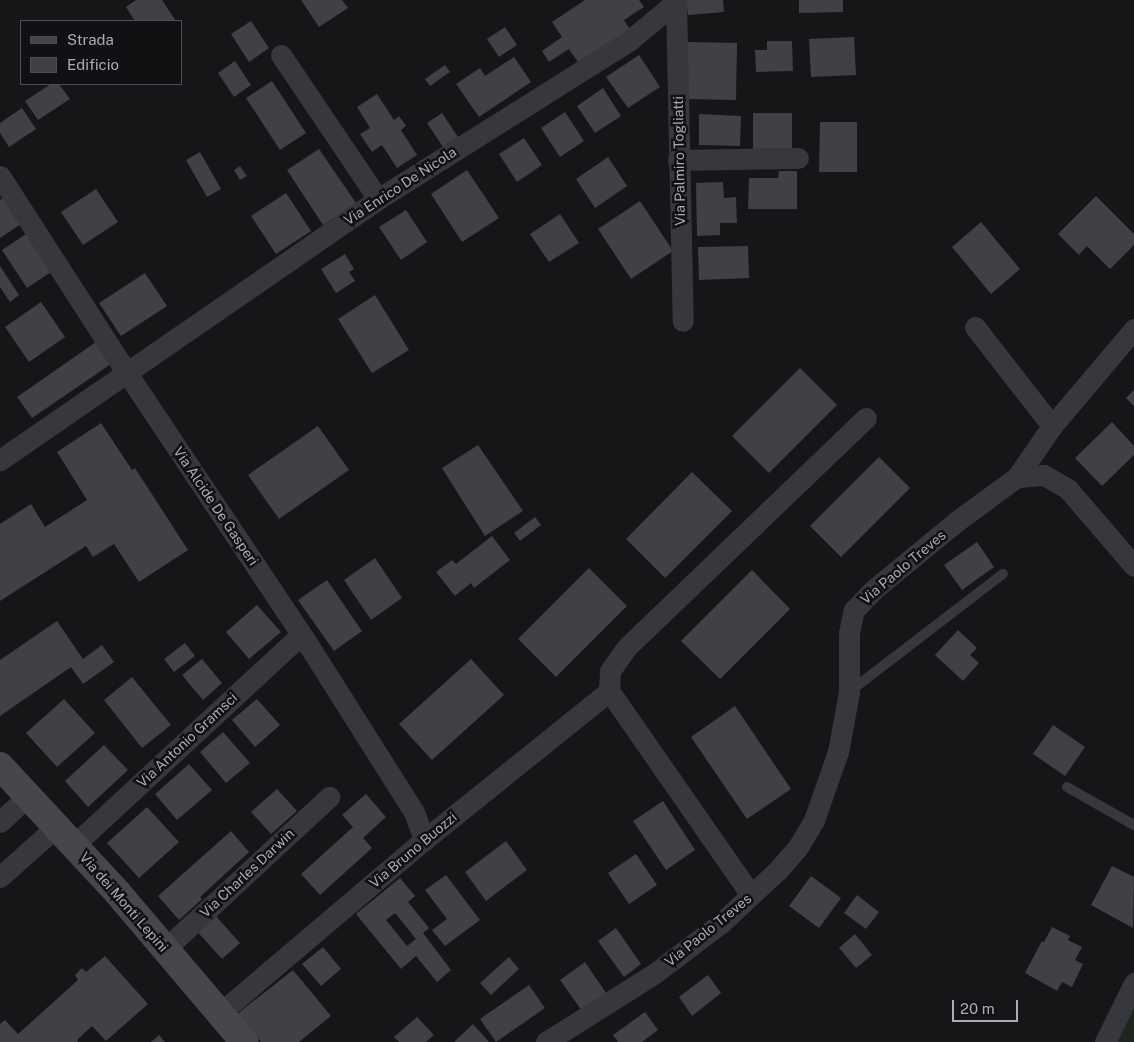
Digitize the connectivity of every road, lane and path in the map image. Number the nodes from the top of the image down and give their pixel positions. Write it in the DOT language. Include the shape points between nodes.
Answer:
graph roads {
  1 [pos="676,1"];
  2 [pos="281,56"];
  3 [pos="798,158"];
  4 [pos="678,160"];
  5 [pos="1,180"];
  6 [pos="378,199"];
  7 [pos="683,321"];
  8 [pos="974,327"];
  9 [pos="1134,329"];
  10 [pos="127,373"];
  11 [pos="866,418"];
  12 [pos="1052,426"];
  13 [pos="0,460"];
  14 [pos="1017,477"];
  15 [pos="1134,566"];
  16 [pos="1003,574"];
  17 [pos="301,635"];
  18 [pos="609,692"];
  19 [pos="848,692"];
  20 [pos="0,766"];
  21 [pos="1067,787"];
  22 [pos="28,796"];
  23 [pos="329,797"];
  24 [pos="0,822"];
  25 [pos="1134,825"];
  26 [pos="66,835"];
  27 [pos="424,840"];
  28 [pos="0,877"];
  29 [pos="751,896"];
  30 [pos="165,949"];
  31 [pos="1134,983"];
  32 [pos="220,1013"];
  33 [pos="244,1042"];
  34 [pos="546,1042"];
  35 [pos="1105,1042"];
  1 -- 4 [label="street, Via Palmiro Togliatti"];
  1 -- 6 [label="street, Via Enrico De Nicola" via="630,40"];
  2 -- 6 [label="street"];
  3 -- 4 [label="street"];
  4 -- 7 [label="street, Via Palmiro Togliatti"];
  5 -- 10 [label="street, Via Alcide De Gasperi"];
  6 -- 10 [label="street, Via Enrico De Nicola"];
  8 -- 12 [label="street"];
  9 -- 12 [label="street"];
  10 -- 13 [label="street, Via Enrico De Nicola"];
  10 -- 17 [label="street, Via Alcide De Gasperi"];
  11 -- 18 [label="street" via="627,647 610,671"];
  12 -- 14 [label="street"];
  14 -- 15 [label="street" via="1044,475 1061,483"];
  14 -- 19 [label="street, Via Paolo Treves" via="957,521 860,602 851,620"];
  16 -- 19 [label="lane"];
  17 -- 26 [label="street, Via Antonio Gramsci"];
  17 -- 27 [label="street, Via Alcide De Gasperi" via="414,812"];
  18 -- 27 [label="street, Via Bruno Buozzi"];
  18 -- 29 [label="street"];
  19 -- 29 [label="street, Via Paolo Treves" via="838,752 814,820 787,860"];
  20 -- 22 [label="street, Via dei Monti Lepini"];
  21 -- 25 [label="lane"];
  22 -- 24 [label="street"];
  22 -- 26 [label="street, Via dei Monti Lepini"];
  23 -- 30 [label="street, Via Charles Darwin"];
  26 -- 28 [label="street, Via Antonio Gramsci"];
  26 -- 30 [label="street, Via dei Monti Lepini"];
  27 -- 32 [label="street, Via Bruno Buozzi"];
  29 -- 34 [label="street, Via Paolo Treves" via="655,973"];
  30 -- 32 [label="street, Via dei Monti Lepini"];
  31 -- 35 [label="street"];
  32 -- 33 [label="street, Via dei Monti Lepini"];
}
